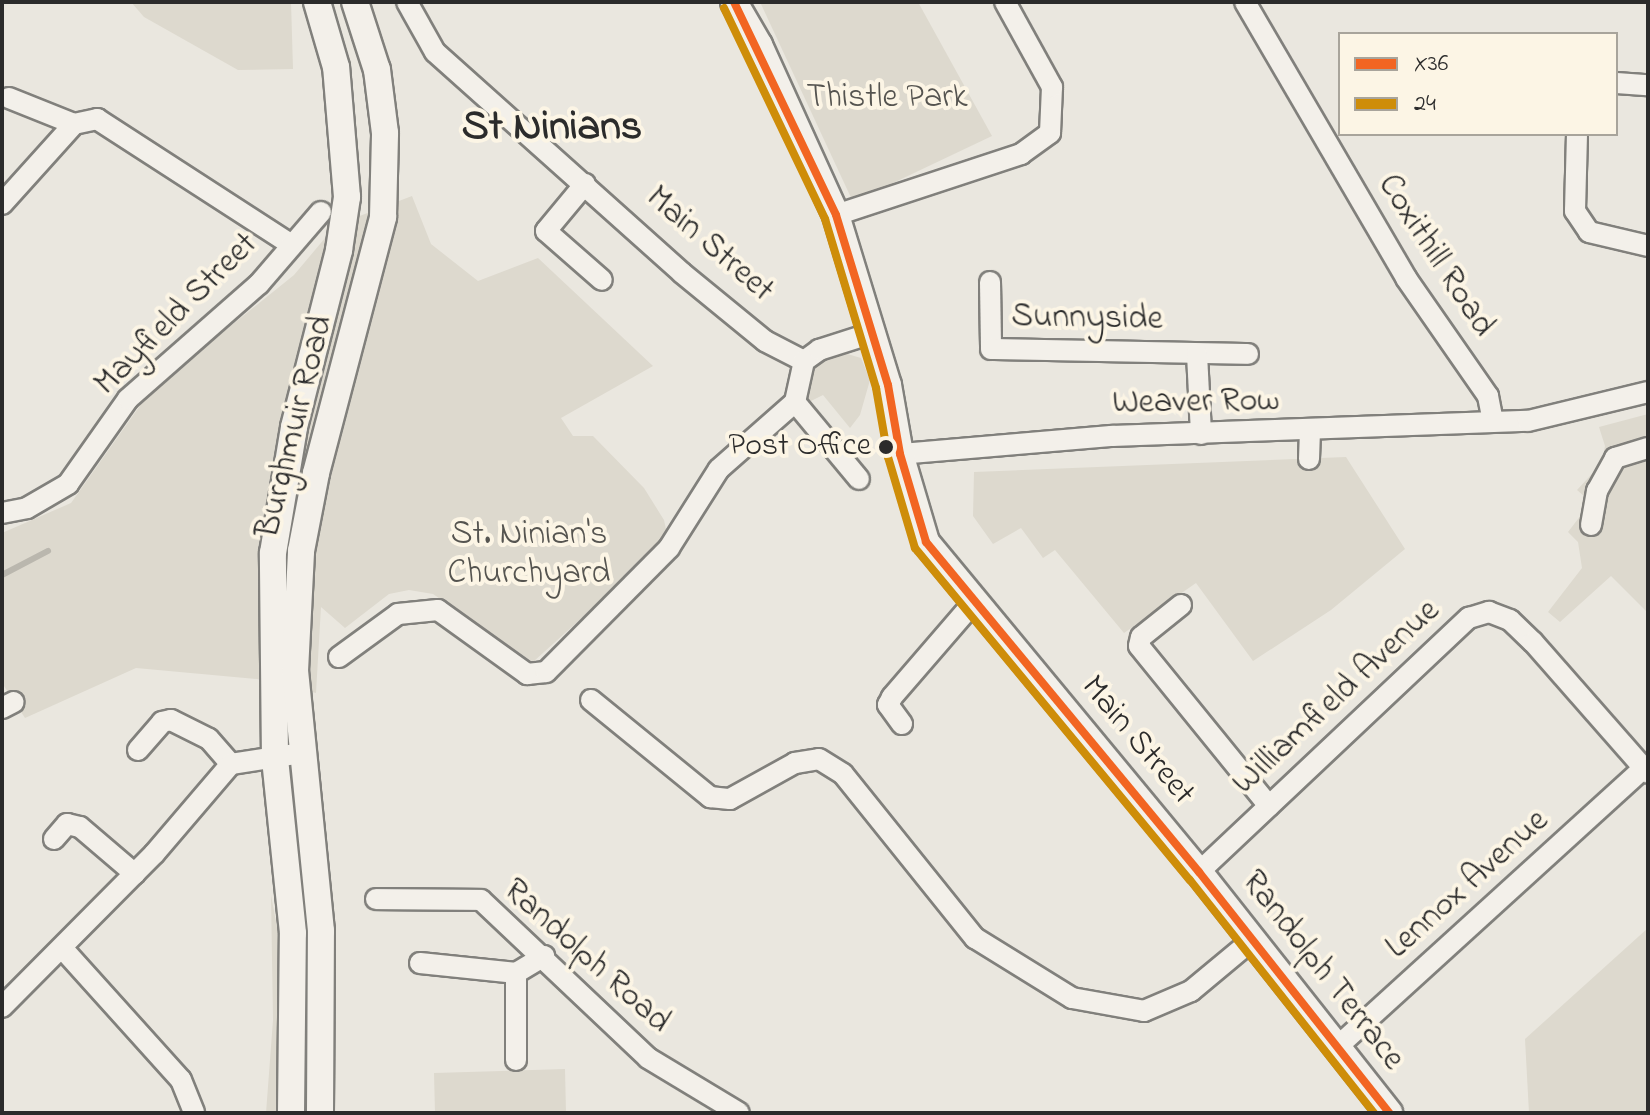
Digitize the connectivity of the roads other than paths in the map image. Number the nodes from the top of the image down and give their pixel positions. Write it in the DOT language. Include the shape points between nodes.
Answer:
graph roads {
  1 [pos="317,2"];
  2 [pos="355,2"];
  3 [pos="407,2"];
  4 [pos="734,2"];
  5 [pos="1005,2"];
  6 [pos="1245,2"];
  7 [pos="1618,83"];
  8 [pos="1648,85"];
  9 [pos="9,98"];
  10 [pos="74,124"];
  11 [pos="1577,136"];
  12 [pos="585,184"];
  13 [pos="2,204"];
  14 [pos="321,212"];
  15 [pos="836,215"];
  16 [pos="289,243"];
  17 [pos="1648,246"];
  18 [pos="602,280"];
  19 [pos="990,282"];
  20 [pos="869,334"];
  21 [pos="1197,354"];
  22 [pos="1248,354"];
  23 [pos="804,361"];
  24 [pos="1648,392"];
  25 [pos="795,402"];
  26 [pos="1493,421"];
  27 [pos="1310,433"];
  28 [pos="1201,434"];
  29 [pos="1648,448"];
  30 [pos="900,454"];
  31 [pos="1309,459"];
  32 [pos="859,479"];
  33 [pos="2,513"];
  34 [pos="1591,525"];
  35 [pos="975,601"];
  36 [pos="1181,605"];
  37 [pos="339,657"];
  38 [pos="591,700"];
  39 [pos="902,724"];
  40 [pos="138,750"];
  41 [pos="301,753"];
  42 [pos="275,759"];
  43 [pos="231,764"];
  44 [pos="1646,770"];
  45 [pos="1269,806"];
  46 [pos="54,839"];
  47 [pos="1199,872"];
  48 [pos="135,874"];
  49 [pos="376,899"];
  50 [pos="1251,941"];
  51 [pos="63,949"];
  52 [pos="544,956"];
  53 [pos="420,963"];
  54 [pos="516,973"];
  55 [pos="2,1007"];
  56 [pos="1336,1048"];
  57 [pos="516,1060"];
  58 [pos="713,1106"];
  59 [pos="194,1113"];
  60 [pos="291,1113"];
  61 [pos="320,1113"];
  62 [pos="739,1113"];
  63 [pos="1389,1113"];
  1 -- 42 [label="main road, Burghmuir Road" via="336,67 347,197 339,250 294,427 273,553"];
  2 -- 41 [label="main road, Burghmuir Road" via="377,70 383,117 383,217 316,473 301,551 295,671"];
  3 -- 12 [label="street, Main Street" via="435,52"];
  4 -- 15 [label="main road, Main Street"];
  5 -- 15 [label="street" via="1052,87 1050,133 1021,154"];
  6 -- 26 [label="street, Coxithill Road" via="1406,278 1488,396"];
  7 -- 8 [label="street"];
  9 -- 10 [label="street"];
  10 -- 13 [label="street"];
  10 -- 16 [label="street" via="97,119"];
  11 -- 17 [label="street" via="1575,211 1589,232"];
  12 -- 18 [label="street" via="546,231"];
  12 -- 23 [label="street, Main Street" via="765,341"];
  14 -- 16 [label="street, Mayfield Street"];
  15 -- 20 [label="main road, Main Street"];
  16 -- 33 [label="street, Mayfield Street" via="285,256 259,284 128,399 68,484 27,508"];
  19 -- 21 [label="street, Sunnyside" via="991,349"];
  20 -- 23 [label="street" via="819,350"];
  20 -- 30 [label="main road, Main Street" via="888,385"];
  21 -- 22 [label="street, Sunnyside"];
  21 -- 28 [label="street"];
  23 -- 25 [label="street"];
  24 -- 26 [label="street, Weaver Row" via="1528,421"];
  25 -- 32 [label="street"];
  25 -- 37 [label="street" via="719,469 669,548 546,672 527,674 438,610 417,608 398,614"];
  26 -- 27 [label="street, Weaver Row"];
  27 -- 28 [label="street, Weaver Row"];
  27 -- 31 [label="street"];
  28 -- 30 [label="street, Weaver Row" via="1061,439"];
  29 -- 34 [label="street" via="1615,458 1597,491"];
  30 -- 35 [label="main road, Main Street" via="926,542"];
  35 -- 39 [label="street" via="892,697 888,705"];
  35 -- 47 [label="main road, Main Street"];
  36 -- 45 [label="street" via="1141,637 1139,646"];
  38 -- 50 [label="street" via="710,797 730,799 795,763 819,759 843,774 975,938 1072,998 1144,1011 1191,991"];
  40 -- 43 [label="street" via="162,722 171,720 209,739"];
  41 -- 42 [label="street"];
  41 -- 61 [label="main road, Burghmuir Road" via="321,931"];
  42 -- 43 [label="street"];
  42 -- 60 [label="main road, Burghmuir Road" via="293,933"];
  43 -- 48 [label="street"];
  44 -- 45 [label="street, Williamfield Avenue" via="1533,642 1510,620 1489,612 1469,618"];
  44 -- 56 [label="street, Lennox Avenue"];
  45 -- 47 [label="street, Williamfield Avenue"];
  46 -- 48 [label="street" via="67,824 80,827"];
  47 -- 50 [label="main road, Randolph Terrace"];
  48 -- 51 [label="street"];
  49 -- 52 [label="street, Randolph Road" via="481,900"];
  50 -- 56 [label="main road, Randolph Terrace"];
  51 -- 55 [label="street"];
  51 -- 59 [label="street" via="181,1080"];
  52 -- 54 [label="street"];
  52 -- 58 [label="street, Randolph Road" via="648,1058"];
  53 -- 54 [label="street"];
  54 -- 57 [label="street"];
  56 -- 63 [label="main road, Randolph Terrace"];
  58 -- 62 [label="street, Randolph Road"];
}
